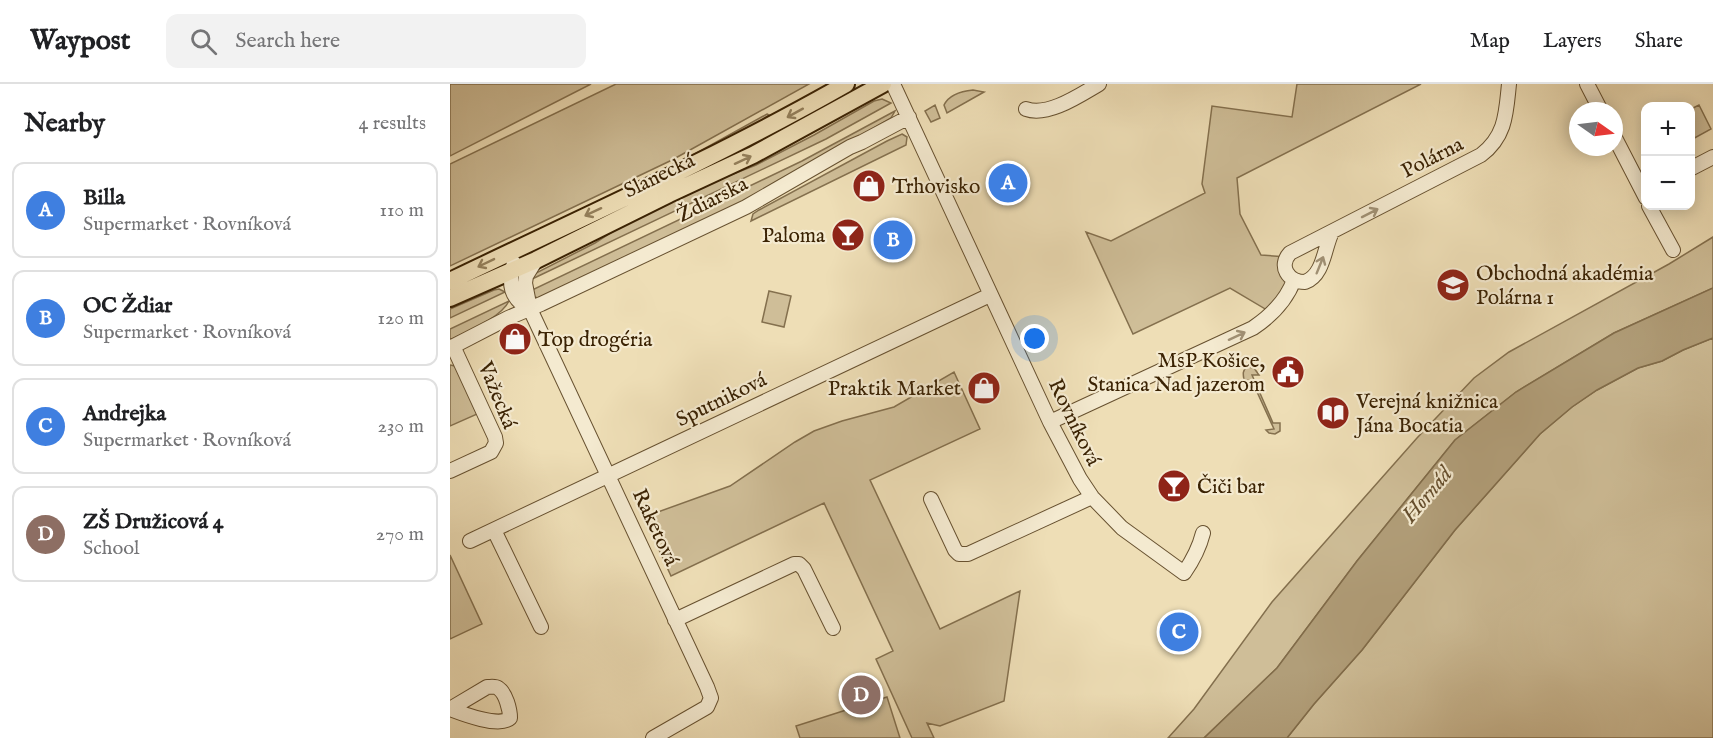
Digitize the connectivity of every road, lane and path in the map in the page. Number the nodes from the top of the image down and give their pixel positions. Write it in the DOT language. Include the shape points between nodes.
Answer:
graph roads {
  1 [pos="846,84"];
  2 [pos="883,84"];
  3 [pos="893,84"];
  4 [pos="1099,84"];
  5 [pos="1509,84"];
  6 [pos="1587,84"];
  7 [pos="1596,102"];
  8 [pos="1026,109"];
  9 [pos="909,117"];
  10 [pos="1623,153"];
  11 [pos="1713,158"];
  12 [pos="1695,167"];
  13 [pos="1641,187"];
  14 [pos="1651,210"];
  15 [pos="1332,232"];
  16 [pos="522,246"];
  17 [pos="1673,250"];
  18 [pos="536,260"];
  19 [pos="512,271"];
  20 [pos="1294,280"];
  21 [pos="450,281"];
  22 [pos="485,283"];
  23 [pos="514,294"];
  24 [pos="990,295"];
  25 [pos="450,298"];
  26 [pos="530,309"];
  27 [pos="508,318"];
  28 [pos="451,347"];
  29 [pos="1050,422"];
  30 [pos="450,471"];
  31 [pos="609,476"];
  32 [pos="1092,497"];
  33 [pos="932,499"];
  34 [pos="494,530"];
  35 [pos="1203,533"];
  36 [pos="470,541"];
  37 [pos="675,620"];
  38 [pos="541,627"];
  39 [pos="833,628"];
  40 [pos="653,738"];
  1 -- 16 [label="main road, Slanecká, one-way" via="734,144"];
  18 -- 2 [label="main road, Slanecká, one-way" via="753,155"];
  3 -- 9 [label="street, Rovníková"];
  4 -- 8 [label="street" via="1052,108"];
  15 -- 5 [label="street, Polárna, one-way" via="1482,155 1503,127"];
  6 -- 7 [label="street"];
  9 -- 24 [label="street, Rovníková"];
  9 -- 26 [label="street, Ždiarska" via="746,207"];
  10 -- 13 [label="street"];
  11 -- 12 [label="street"];
  14 -- 17 [label="street"];
  20 -- 15 [label="street, one-way" via="1305,282 1316,275"];
  15 -- 20 [label="street, Polárna" via="1290,253 1285,267"];
  16 -- 19 [label="street"];
  16 -- 21 [label="main road, Slanecká, one-way"];
  18 -- 19 [label="main road, Slanecká"];
  18 -- 26 [label="street, Raketová" via="525,283"];
  19 -- 22 [label="main road, Slanecká"];
  19 -- 23 [label="street"];
  29 -- 20 [label="street, one-way" via="1253,328 1272,314"];
  22 -- 23 [label="street" via="504,285"];
  22 -- 25 [label="main road, Slanecká"];
  23 -- 26 [label="street"];
  23 -- 27 [label="street" via="514,308"];
  24 -- 29 [label="street, Rovníková"];
  24 -- 31 [label="street, Sputniková"];
  26 -- 27 [label="street, Važecká"];
  26 -- 31 [label="street, Raketová"];
  27 -- 28 [label="street, Važecká"];
  28 -- 30 [label="street, Važecká" via="496,443 491,452"];
  29 -- 32 [label="street, Rovníková"];
  31 -- 34 [label="street, Sputniková"];
  31 -- 37 [label="street, Raketová"];
  32 -- 33 [label="street" via="963,555 955,550"];
  32 -- 35 [label="street, Rovníková" via="1122,528 1184,573 1196,555"];
  34 -- 36 [label="street, Sputniková"];
  34 -- 38 [label="street"];
  37 -- 39 [label="street" via="799,564"];
  37 -- 40 [label="street, Raketová" via="711,698 707,707"];
}
